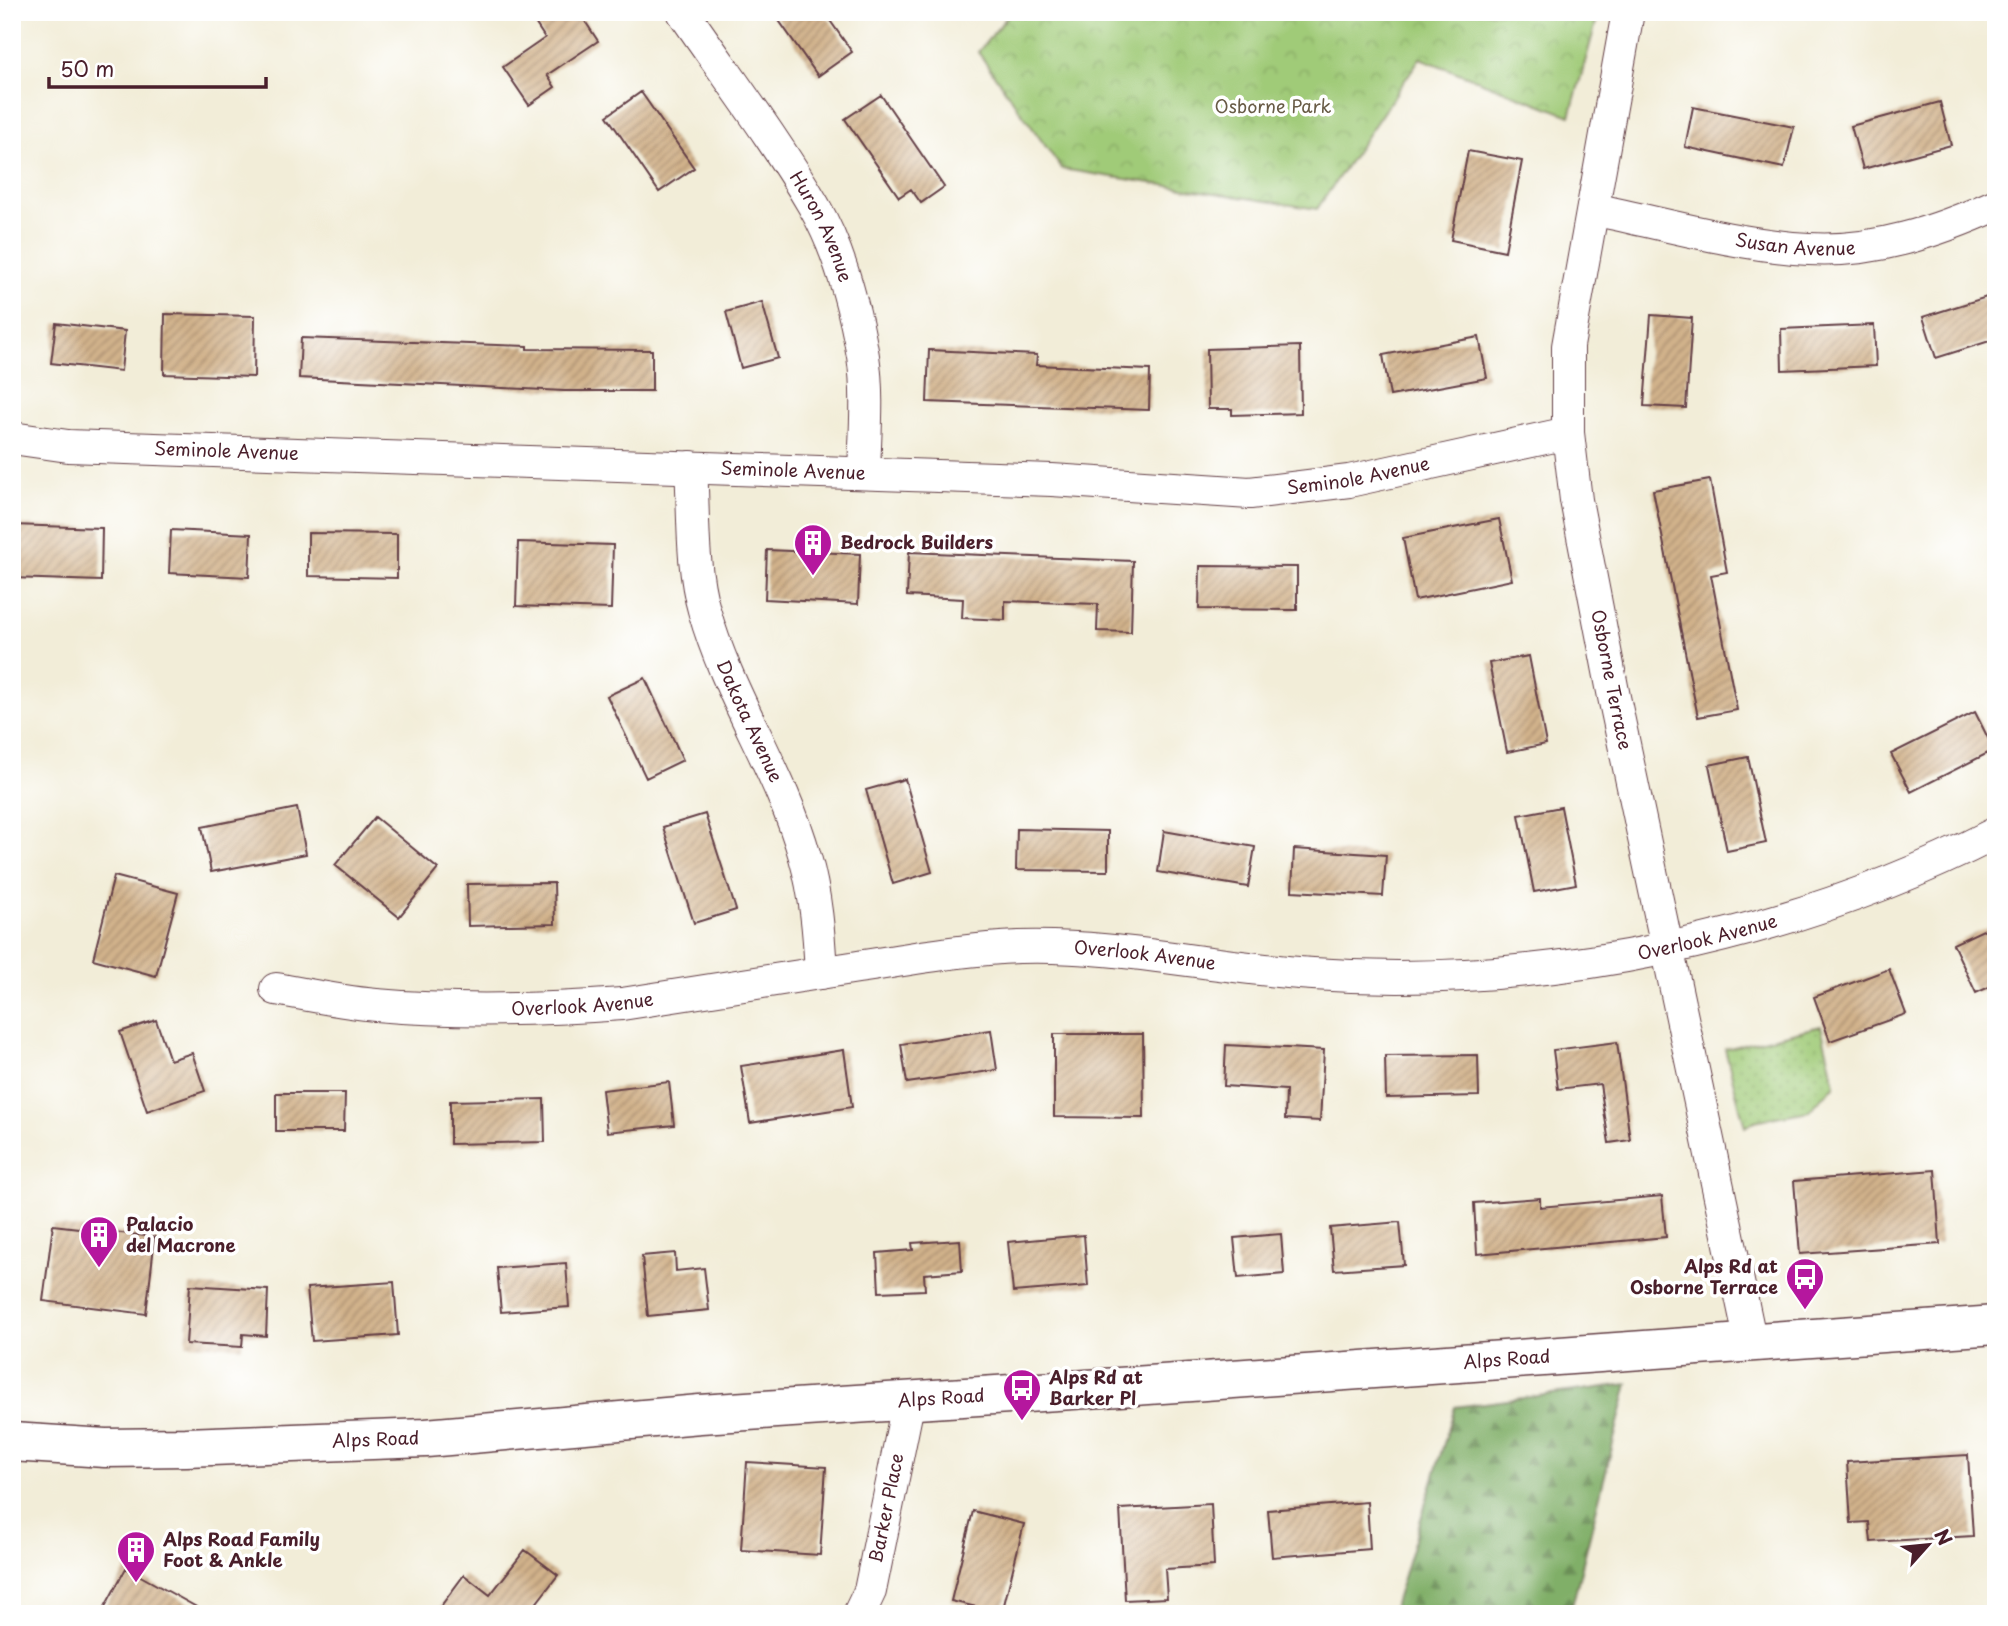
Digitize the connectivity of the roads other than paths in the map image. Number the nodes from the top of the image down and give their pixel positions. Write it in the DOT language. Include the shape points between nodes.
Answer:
graph roads {
  1 [pos="683,12"];
  2 [pos="1628,12"];
  3 [pos="1996,205"];
  4 [pos="1593,209"];
  5 [pos="1568,433"];
  6 [pos="12,438"];
  7 [pos="691,467"];
  8 [pos="864,473"];
  9 [pos="1996,833"];
  10 [pos="1667,947"];
  11 [pos="821,973"];
  12 [pos="276,989"];
  13 [pos="1996,1325"];
  14 [pos="1751,1343"];
  15 [pos="909,1399"];
  16 [pos="12,1442"];
  17 [pos="859,1614"];
  1 -- 8 [label="street, Huron Avenue" via="815,207 839,262 863,359"];
  2 -- 4 [label="street, Osborne Terrace"];
  3 -- 4 [label="street, Susan Avenue" via="1908,238 1812,250 1766,246"];
  4 -- 5 [label="street, Osborne Terrace" via="1568,346"];
  5 -- 8 [label="street, Seminole Avenue" via="1349,481 1250,492"];
  5 -- 10 [label="street, Osborne Terrace" via="1576,500"];
  6 -- 7 [label="street, Seminole Avenue" via="68,446"];
  7 -- 8 [label="street, Seminole Avenue"];
  7 -- 11 [label="street, Dakota Avenue" via="703,608 805,858 817,914"];
  9 -- 10 [label="street, Overlook Avenue" via="1816,909"];
  10 -- 11 [label="street, Overlook Avenue" via="1506,971 1409,977 1315,975 1084,947 961,952"];
  10 -- 14 [label="street, Osborne Terrace"];
  11 -- 12 [label="street, Overlook Avenue" via="581,1007 376,1005"];
  13 -- 14 [label="main road, Alps Road"];
  14 -- 15 [label="main road, Alps Road"];
  15 -- 16 [label="main road, Alps Road" via="426,1438 186,1447"];
  15 -- 17 [label="street, Barker Place" via="870,1591"];
}
